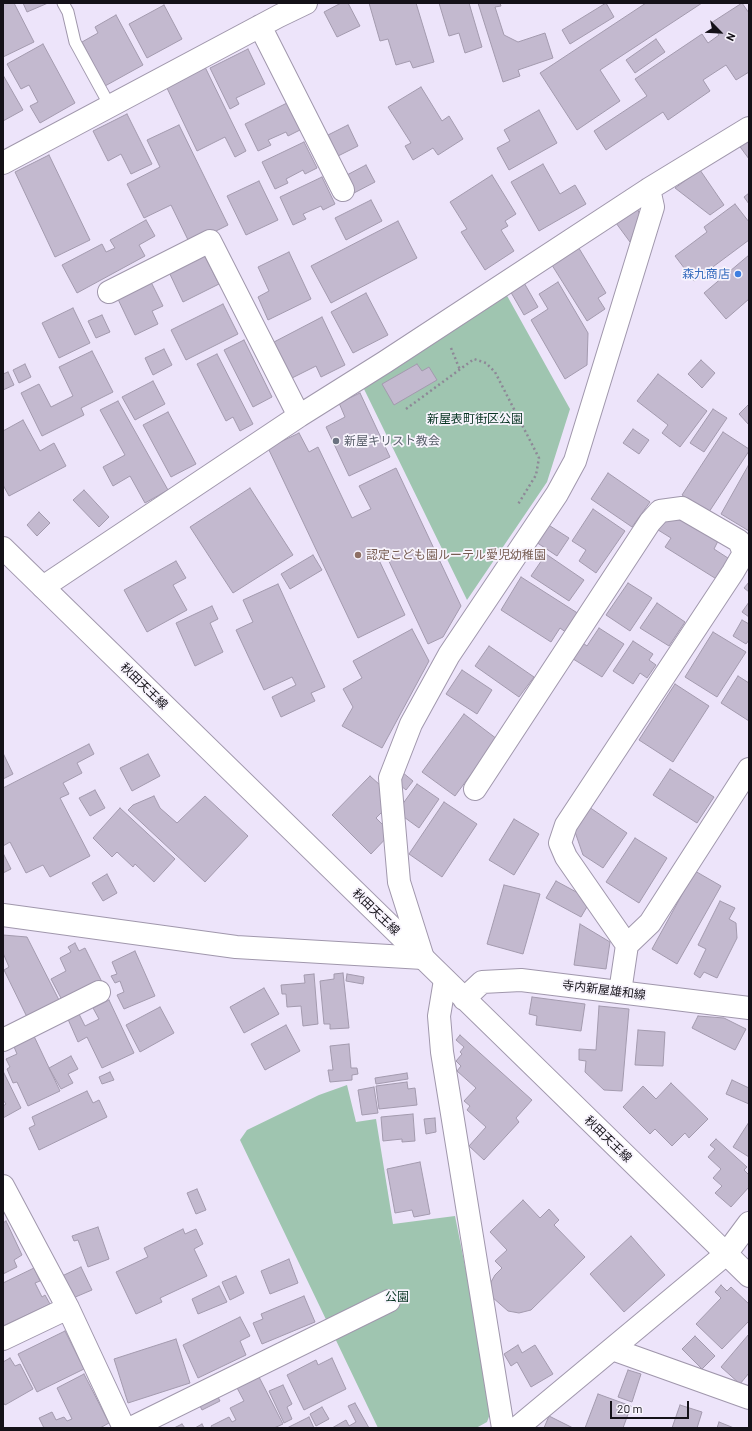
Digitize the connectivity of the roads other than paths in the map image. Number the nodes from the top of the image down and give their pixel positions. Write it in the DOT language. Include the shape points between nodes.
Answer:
graph roads {
  1 [pos="63,3"];
  2 [pos="306,3"];
  3 [pos="260,26"];
  4 [pos="110,106"];
  5 [pos="749,128"];
  6 [pos="3,163"];
  7 [pos="649,189"];
  8 [pos="343,190"];
  9 [pos="109,292"];
  10 [pos="298,416"];
  11 [pos="3,548"];
  12 [pos="42,587"];
  13 [pos="749,769"];
  14 [pos="475,789"];
  15 [pos="3,915"];
  16 [pos="627,945"];
  17 [pos="422,958"];
  18 [pos="445,980"];
  19 [pos="99,992"];
  20 [pos="620,992"];
  21 [pos="464,999"];
  22 [pos="749,1008"];
  23 [pos="3,1040"];
  24 [pos="5,1194"];
  25 [pos="749,1223"];
  26 [pos="726,1254"];
  27 [pos="749,1276"];
  28 [pos="389,1301"];
  29 [pos="68,1308"];
  30 [pos="3,1339"];
  31 [pos="612,1349"];
  32 [pos="749,1398"];
  33 [pos="124,1428"];
  34 [pos="131,1428"];
  35 [pos="503,1428"];
  36 [pos="517,1428"];
  1 -- 4 [label="lane" via="68,12 75,42"];
  2 -- 3 [label="street"];
  3 -- 4 [label="street"];
  3 -- 8 [label="street"];
  4 -- 6 [label="street"];
  5 -- 7 [label="street"];
  7 -- 10 [label="street"];
  7 -- 17 [label="street" via="653,206 575,461 557,494 449,655 410,724 390,778 398,882"];
  9 -- 10 [label="street" via="210,241"];
  10 -- 12 [label="street"];
  11 -- 12 [label="street, 秋田天王線"];
  12 -- 17 [label="street, 秋田天王線"];
  13 -- 16 [label="street" via="650,924"];
  14 -- 16 [label="street" via="650,522 660,511 682,508 739,541 744,553 733,572 566,826 560,844 566,857"];
  15 -- 17 [label="street" via="236,947"];
  16 -- 20 [label="street"];
  17 -- 18 [label="street, 秋田天王線"];
  18 -- 21 [label="street, 秋田天王線"];
  18 -- 35 [label="street" via="439,1016 442,1052"];
  19 -- 23 [label="street"];
  20 -- 21 [label="street, 寺内新屋雄和線" via="521,980 482,982"];
  20 -- 22 [label="street, 寺内新屋雄和線"];
  21 -- 26 [label="street, 秋田天王線"];
  24 -- 29 [label="street"];
  25 -- 26 [label="street"];
  26 -- 27 [label="street, 秋田天王線"];
  26 -- 31 [label="street"];
  28 -- 34 [label="street"];
  29 -- 30 [label="street"];
  29 -- 33 [label="street"];
  31 -- 32 [label="street"];
  31 -- 36 [label="street"];
}
